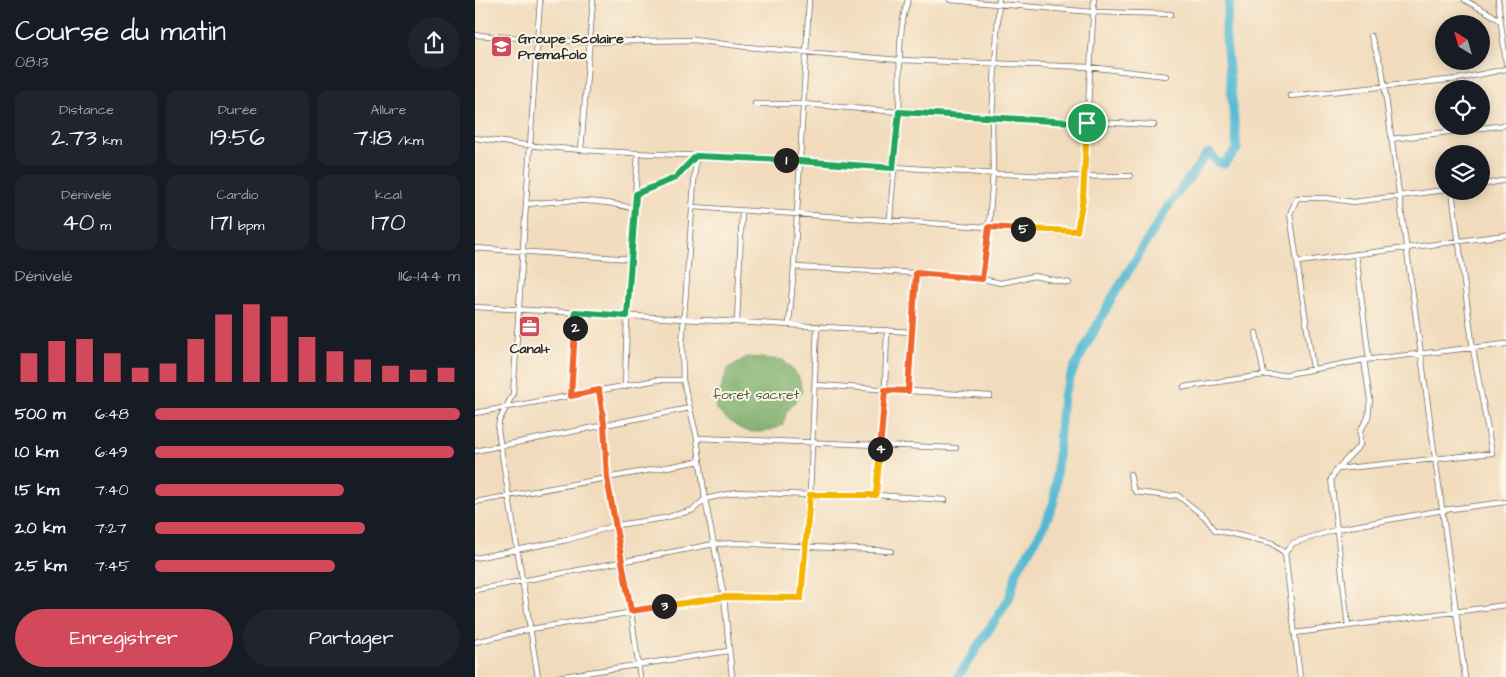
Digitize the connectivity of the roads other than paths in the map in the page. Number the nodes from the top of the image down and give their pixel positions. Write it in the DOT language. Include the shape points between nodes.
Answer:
graph roads {
  1 [pos="540,0"];
  2 [pos="593,0"];
  3 [pos="809,0"];
  4 [pos="908,0"];
  5 [pos="950,0"];
  6 [pos="1094,0"];
  7 [pos="1465,0"];
  8 [pos="1498,0"];
  9 [pos="964,1"];
  10 [pos="999,2"];
  11 [pos="1093,12"];
  12 [pos="1171,14"];
  13 [pos="1499,20"];
  14 [pos="475,35"];
  15 [pos="1371,36"];
  16 [pos="537,40"];
  17 [pos="589,42"];
  18 [pos="807,52"];
  19 [pos="899,60"];
  20 [pos="1506,63"];
  21 [pos="996,64"];
  22 [pos="1089,67"];
  23 [pos="1506,69"];
  24 [pos="1166,76"];
  25 [pos="1384,86"];
  26 [pos="1290,96"];
  27 [pos="755,104"];
  28 [pos="803,104"];
  29 [pos="899,112"];
  30 [pos="992,116"];
  31 [pos="1087,123"];
  32 [pos="1154,125"];
  33 [pos="1506,125"];
  34 [pos="475,138"];
  35 [pos="1391,139"];
  36 [pos="530,147"];
  37 [pos="581,150"];
  38 [pos="638,153"];
  39 [pos="696,156"];
  40 [pos="799,160"];
  41 [pos="893,168"];
  42 [pos="993,173"];
  43 [pos="1130,176"];
  44 [pos="1084,177"];
  45 [pos="1506,180"];
  46 [pos="1490,183"];
  47 [pos="1435,191"];
  48 [pos="636,194"];
  49 [pos="1399,196"];
  50 [pos="1453,200"];
  51 [pos="527,204"];
  52 [pos="693,207"];
  53 [pos="636,209"];
  54 [pos="742,211"];
  55 [pos="797,213"];
  56 [pos="890,220"];
  57 [pos="989,227"];
  58 [pos="1506,235"];
  59 [pos="1457,240"];
  60 [pos="1406,246"];
  61 [pos="475,248"];
  62 [pos="524,252"];
  63 [pos="1356,254"];
  64 [pos="631,259"];
  65 [pos="1297,262"];
  66 [pos="794,268"];
  67 [pos="916,273"];
  68 [pos="982,279"];
  69 [pos="1069,283"];
  70 [pos="475,307"];
  71 [pos="520,309"];
  72 [pos="575,312"];
  73 [pos="627,316"];
  74 [pos="685,319"];
  75 [pos="737,322"];
  76 [pos="789,325"];
  77 [pos="817,326"];
  78 [pos="887,330"];
  79 [pos="912,332"];
  80 [pos="1256,333"];
  81 [pos="1506,344"];
  82 [pos="1473,349"];
  83 [pos="1420,354"];
  84 [pos="1366,359"];
  85 [pos="1313,369"];
  86 [pos="1264,375"];
  87 [pos="683,380"];
  88 [pos="816,385"];
  89 [pos="625,387"];
  90 [pos="1183,387"];
  91 [pos="599,390"];
  92 [pos="885,390"];
  93 [pos="908,391"];
  94 [pos="571,396"];
  95 [pos="990,396"];
  96 [pos="507,408"];
  97 [pos="691,408"];
  98 [pos="475,413"];
  99 [pos="604,424"];
  100 [pos="697,438"];
  101 [pos="813,442"];
  102 [pos="881,445"];
  103 [pos="499,447"];
  104 [pos="956,448"];
  105 [pos="475,451"];
  106 [pos="1435,460"];
  107 [pos="700,461"];
  108 [pos="1337,469"];
  109 [pos="1130,474"];
  110 [pos="607,478"];
  111 [pos="810,495"];
  112 [pos="876,495"];
  113 [pos="507,496"];
  114 [pos="705,499"];
  115 [pos="945,500"];
  116 [pos="475,502"];
  117 [pos="1506,502"];
  118 [pos="1443,510"];
  119 [pos="617,526"];
  120 [pos="1338,529"];
  121 [pos="714,544"];
  122 [pos="804,548"];
  123 [pos="516,550"];
  124 [pos="891,551"];
  125 [pos="1285,553"];
  126 [pos="475,558"];
  127 [pos="623,560"];
  128 [pos="522,580"];
  129 [pos="475,590"];
  130 [pos="724,597"];
  131 [pos="1506,605"];
  132 [pos="631,611"];
  133 [pos="1457,612"];
  134 [pos="1348,626"];
  135 [pos="531,629"];
  136 [pos="1295,633"];
  137 [pos="475,642"];
  138 [pos="728,651"];
  139 [pos="638,665"];
  140 [pos="538,677"];
  141 [pos="558,677"];
  142 [pos="640,677"];
  143 [pos="731,677"];
  144 [pos="1299,677"];
  145 [pos="1465,677"];
  1 -- 16 [label="street"];
  2 -- 17 [label="street"];
  3 -- 18 [label="street"];
  4 -- 19 [label="street"];
  5 -- 9 [label="street"];
  6 -- 11 [label="street"];
  7 -- 13 [label="street" via="1490,11"];
  8 -- 13 [label="street"];
  9 -- 10 [label="street"];
  10 -- 11 [label="street"];
  10 -- 21 [label="street"];
  11 -- 12 [label="street"];
  11 -- 22 [label="street"];
  13 -- 20 [label="street"];
  14 -- 16 [label="street"];
  15 -- 25 [label="street"];
  16 -- 17 [label="street"];
  16 -- 36 [label="street"];
  17 -- 18 [label="street" via="694,40"];
  17 -- 37 [label="street"];
  18 -- 19 [label="street"];
  18 -- 28 [label="street"];
  19 -- 21 [label="street"];
  19 -- 29 [label="street"];
  21 -- 22 [label="street"];
  21 -- 30 [label="street"];
  22 -- 24 [label="street"];
  22 -- 31 [label="street"];
  23 -- 25 [label="street" via="1458,79"];
  25 -- 26 [label="street"];
  25 -- 35 [label="street"];
  27 -- 28 [label="street"];
  28 -- 29 [label="street"];
  28 -- 40 [label="street"];
  29 -- 30 [label="street"];
  29 -- 41 [label="street"];
  30 -- 31 [label="street"];
  30 -- 42 [label="street"];
  31 -- 32 [label="street"];
  31 -- 44 [label="street"];
  33 -- 35 [label="street"];
  34 -- 36 [label="street"];
  35 -- 49 [label="street"];
  36 -- 37 [label="street"];
  36 -- 51 [label="street"];
  37 -- 38 [label="street"];
  38 -- 39 [label="street"];
  38 -- 48 [label="street"];
  39 -- 40 [label="street"];
  39 -- 48 [label="street" via="675,178"];
  39 -- 52 [label="street"];
  40 -- 41 [label="street"];
  40 -- 55 [label="street"];
  41 -- 42 [label="street"];
  41 -- 56 [label="street"];
  42 -- 44 [label="street"];
  42 -- 57 [label="street"];
  43 -- 44 [label="street"];
  44 -- 57 [label="street" via="1077,231"];
  45 -- 46 [label="street"];
  47 -- 49 [label="street"];
  48 -- 53 [label="street"];
  49 -- 60 [label="street"];
  49 -- 65 [label="street" via="1354,202 1297,198 1290,214"];
  50 -- 59 [label="street"];
  51 -- 53 [label="street" via="577,199"];
  51 -- 62 [label="street"];
  52 -- 54 [label="street"];
  52 -- 74 [label="street"];
  53 -- 64 [label="street"];
  54 -- 55 [label="street"];
  54 -- 75 [label="street"];
  55 -- 56 [label="street"];
  55 -- 66 [label="street"];
  56 -- 57 [label="street"];
  57 -- 68 [label="street"];
  58 -- 59 [label="street"];
  59 -- 60 [label="street"];
  59 -- 82 [label="street"];
  60 -- 63 [label="street"];
  60 -- 83 [label="street"];
  61 -- 62 [label="street"];
  62 -- 64 [label="street"];
  62 -- 71 [label="street"];
  63 -- 65 [label="street"];
  63 -- 84 [label="street"];
  64 -- 73 [label="street"];
  65 -- 85 [label="street"];
  66 -- 67 [label="street"];
  66 -- 76 [label="street"];
  67 -- 68 [label="street"];
  67 -- 79 [label="street"];
  68 -- 69 [label="street" via="1001,283 1033,276"];
  70 -- 71 [label="street"];
  71 -- 72 [label="street"];
  71 -- 96 [label="street" via="513,394"];
  72 -- 73 [label="street"];
  72 -- 94 [label="street"];
  73 -- 74 [label="street"];
  73 -- 89 [label="street"];
  74 -- 75 [label="street"];
  74 -- 87 [label="street"];
  75 -- 76 [label="street"];
  76 -- 77 [label="street"];
  77 -- 78 [label="street"];
  77 -- 88 [label="street"];
  78 -- 79 [label="street"];
  78 -- 92 [label="street"];
  79 -- 93 [label="street"];
  80 -- 86 [label="street"];
  81 -- 82 [label="street"];
  82 -- 83 [label="street"];
  82 -- 106 [label="street" via="1492,453"];
  83 -- 84 [label="street"];
  83 -- 106 [label="street"];
  84 -- 85 [label="street"];
  84 -- 108 [label="street" via="1370,400 1368,418 1360,431 1360,446"];
  85 -- 86 [label="street"];
  86 -- 90 [label="street"];
  87 -- 89 [label="street" via="657,380"];
  87 -- 97 [label="street"];
  88 -- 92 [label="street"];
  88 -- 101 [label="street"];
  89 -- 91 [label="street"];
  91 -- 94 [label="street"];
  91 -- 99 [label="street"];
  92 -- 93 [label="street"];
  92 -- 102 [label="street"];
  93 -- 95 [label="street"];
  94 -- 96 [label="street"];
  96 -- 98 [label="street"];
  96 -- 103 [label="street" via="499,421"];
  97 -- 99 [label="street"];
  97 -- 100 [label="street"];
  99 -- 103 [label="street"];
  99 -- 110 [label="street"];
  100 -- 101 [label="street"];
  100 -- 107 [label="street"];
  101 -- 102 [label="street"];
  101 -- 111 [label="street"];
  102 -- 104 [label="street"];
  102 -- 112 [label="street"];
  103 -- 105 [label="street"];
  103 -- 113 [label="street"];
  106 -- 108 [label="street"];
  106 -- 118 [label="street"];
  107 -- 110 [label="street"];
  107 -- 114 [label="street"];
  108 -- 120 [label="street" via="1331,479"];
  109 -- 125 [label="street" via="1137,492 1177,495 1205,517 1215,530 1272,543"];
  110 -- 113 [label="street"];
  110 -- 119 [label="street"];
  111 -- 112 [label="street"];
  111 -- 114 [label="street" via="737,492"];
  111 -- 122 [label="street"];
  112 -- 115 [label="street"];
  113 -- 116 [label="street"];
  113 -- 123 [label="street"];
  114 -- 119 [label="street" via="693,510"];
  114 -- 121 [label="street"];
  117 -- 118 [label="street"];
  118 -- 120 [label="street"];
  118 -- 133 [label="street"];
  119 -- 123 [label="street"];
  119 -- 127 [label="street"];
  120 -- 125 [label="street" via="1293,543"];
  120 -- 134 [label="street"];
  121 -- 122 [label="street"];
  121 -- 127 [label="street"];
  121 -- 130 [label="street"];
  122 -- 124 [label="street"];
  122 -- 130 [label="street" via="801,598"];
  123 -- 126 [label="street"];
  123 -- 128 [label="street"];
  125 -- 136 [label="street"];
  127 -- 128 [label="street"];
  127 -- 132 [label="street"];
  128 -- 129 [label="street"];
  128 -- 135 [label="street"];
  130 -- 132 [label="street"];
  130 -- 138 [label="street"];
  131 -- 133 [label="street"];
  132 -- 135 [label="street"];
  132 -- 139 [label="street"];
  133 -- 134 [label="street"];
  133 -- 145 [label="street"];
  134 -- 136 [label="street"];
  135 -- 137 [label="street"];
  135 -- 140 [label="street"];
  136 -- 144 [label="street"];
  138 -- 139 [label="street"];
  138 -- 143 [label="street"];
  139 -- 141 [label="street"];
  139 -- 142 [label="street"];
}
